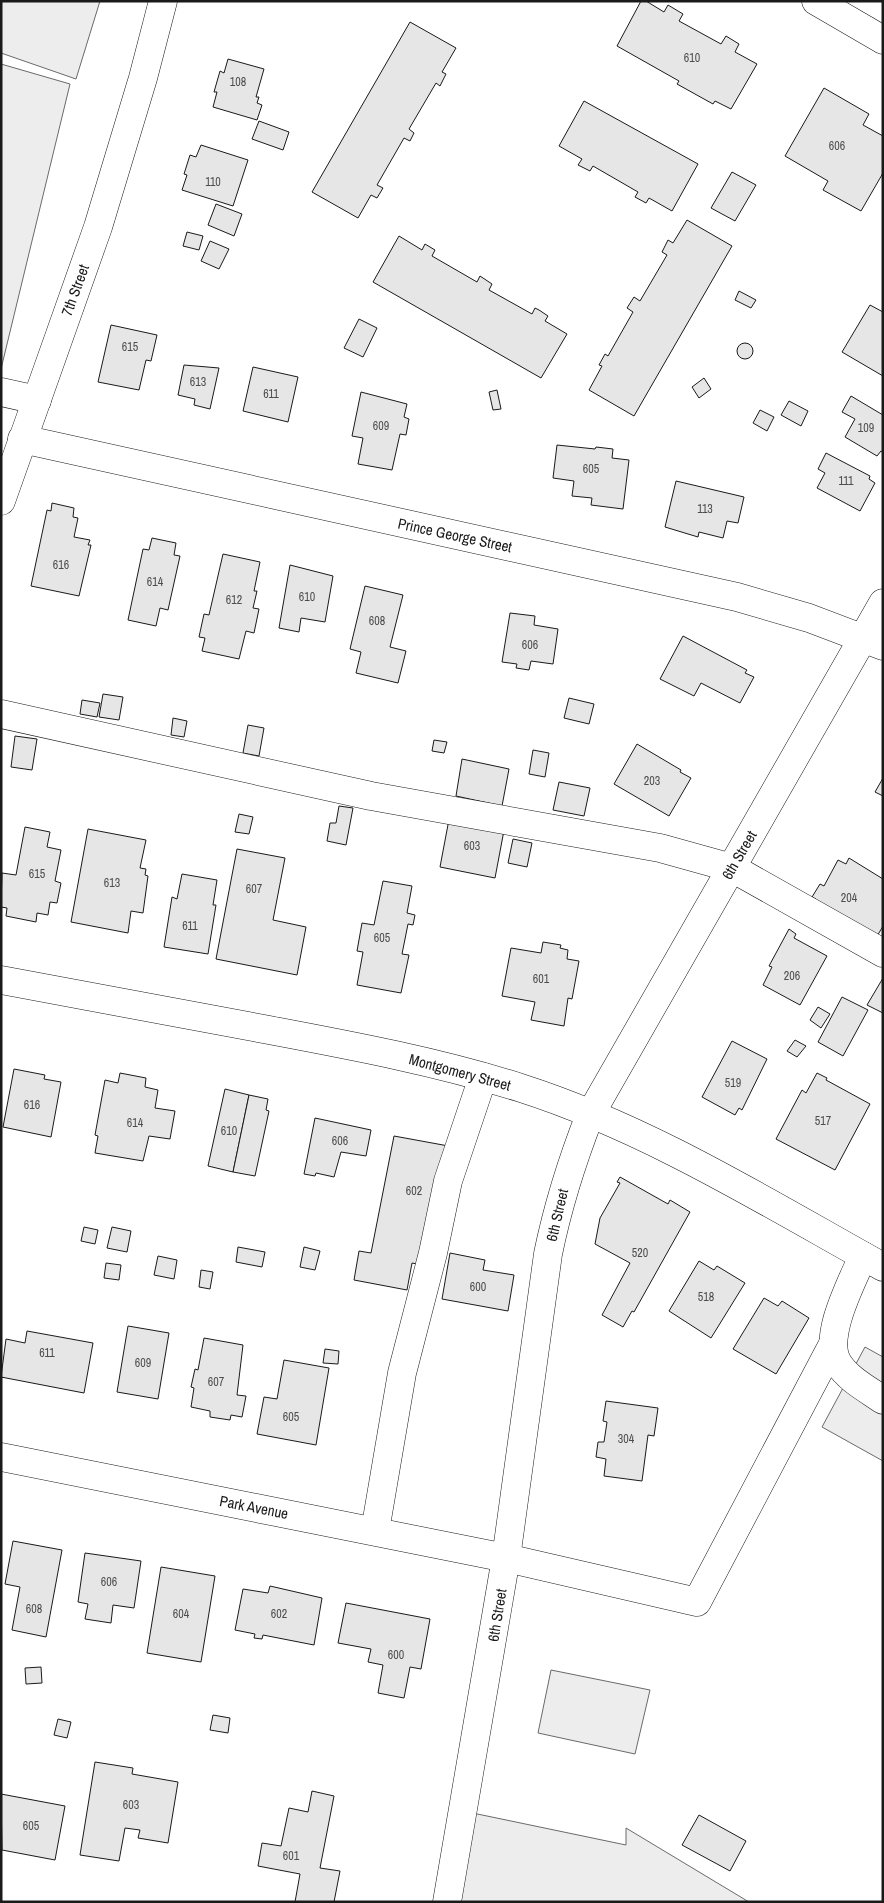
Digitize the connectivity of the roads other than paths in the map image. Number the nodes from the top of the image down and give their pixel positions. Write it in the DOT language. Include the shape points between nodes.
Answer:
graph roads {
  1 [pos="163,1"];
  2 [pos="176,1"];
  3 [pos="816,1"];
  4 [pos="883,40"];
  5 [pos="143,78"];
  6 [pos="1,392"];
  7 [pos="36,400"];
  8 [pos="22,439"];
  9 [pos="1,500"];
  10 [pos="883,603"];
  11 [pos="873,641"];
  12 [pos="1,714"];
  13 [pos="732,868"];
  14 [pos="883,953"];
  15 [pos="1,980"];
  16 [pos="483,1077"];
  17 [pos="590,1115"];
  18 [pos="873,1262"];
  19 [pos="833,1344"];
  20 [pos="883,1400"];
  21 [pos="1,1457"];
  22 [pos="375,1531"];
  23 [pos="506,1558"];
  24 [pos="447,1902"];
  1 -- 5 [label="street, 7th Street"];
  2 -- 5 [label="street, 7th Street"];
  3 -- 4 [label="street"];
  5 -- 7 [label="street, 7th Street" via="98,227"];
  6 -- 7 [label="street"];
  7 -- 8 [label="street, 7th Street"];
  8 -- 9 [label="street, 7th Street"];
  8 -- 11 [label="street, Prince George Street" via="737,597"];
  10 -- 11 [label="street, 6th Street"];
  11 -- 13 [label="street, 6th Street"];
  12 -- 13 [label="street" via="371,796 660,848"];
  13 -- 14 [label="street"];
  13 -- 17 [label="street, 6th Street"];
  15 -- 16 [label="street, Montgomery Street" via="365,1048"];
  16 -- 17 [label="street, Montgomery Street"];
  16 -- 22 [label="street" via="448,1181 402,1373"];
  17 -- 18 [label="street, Montgomery Street" via="689,1160"];
  17 -- 23 [label="street, 6th Street" via="557,1207 548,1254"];
  18 -- 19 [label="street" via="835,1327"];
  19 -- 20 [label="street" via="837,1362 850,1378"];
  19 -- 23 [label="street, Park Avenue" via="697,1602"];
  21 -- 22 [label="street, Park Avenue"];
  22 -- 23 [label="street, Park Avenue"];
  23 -- 24 [label="street, 6th Street"];
}
